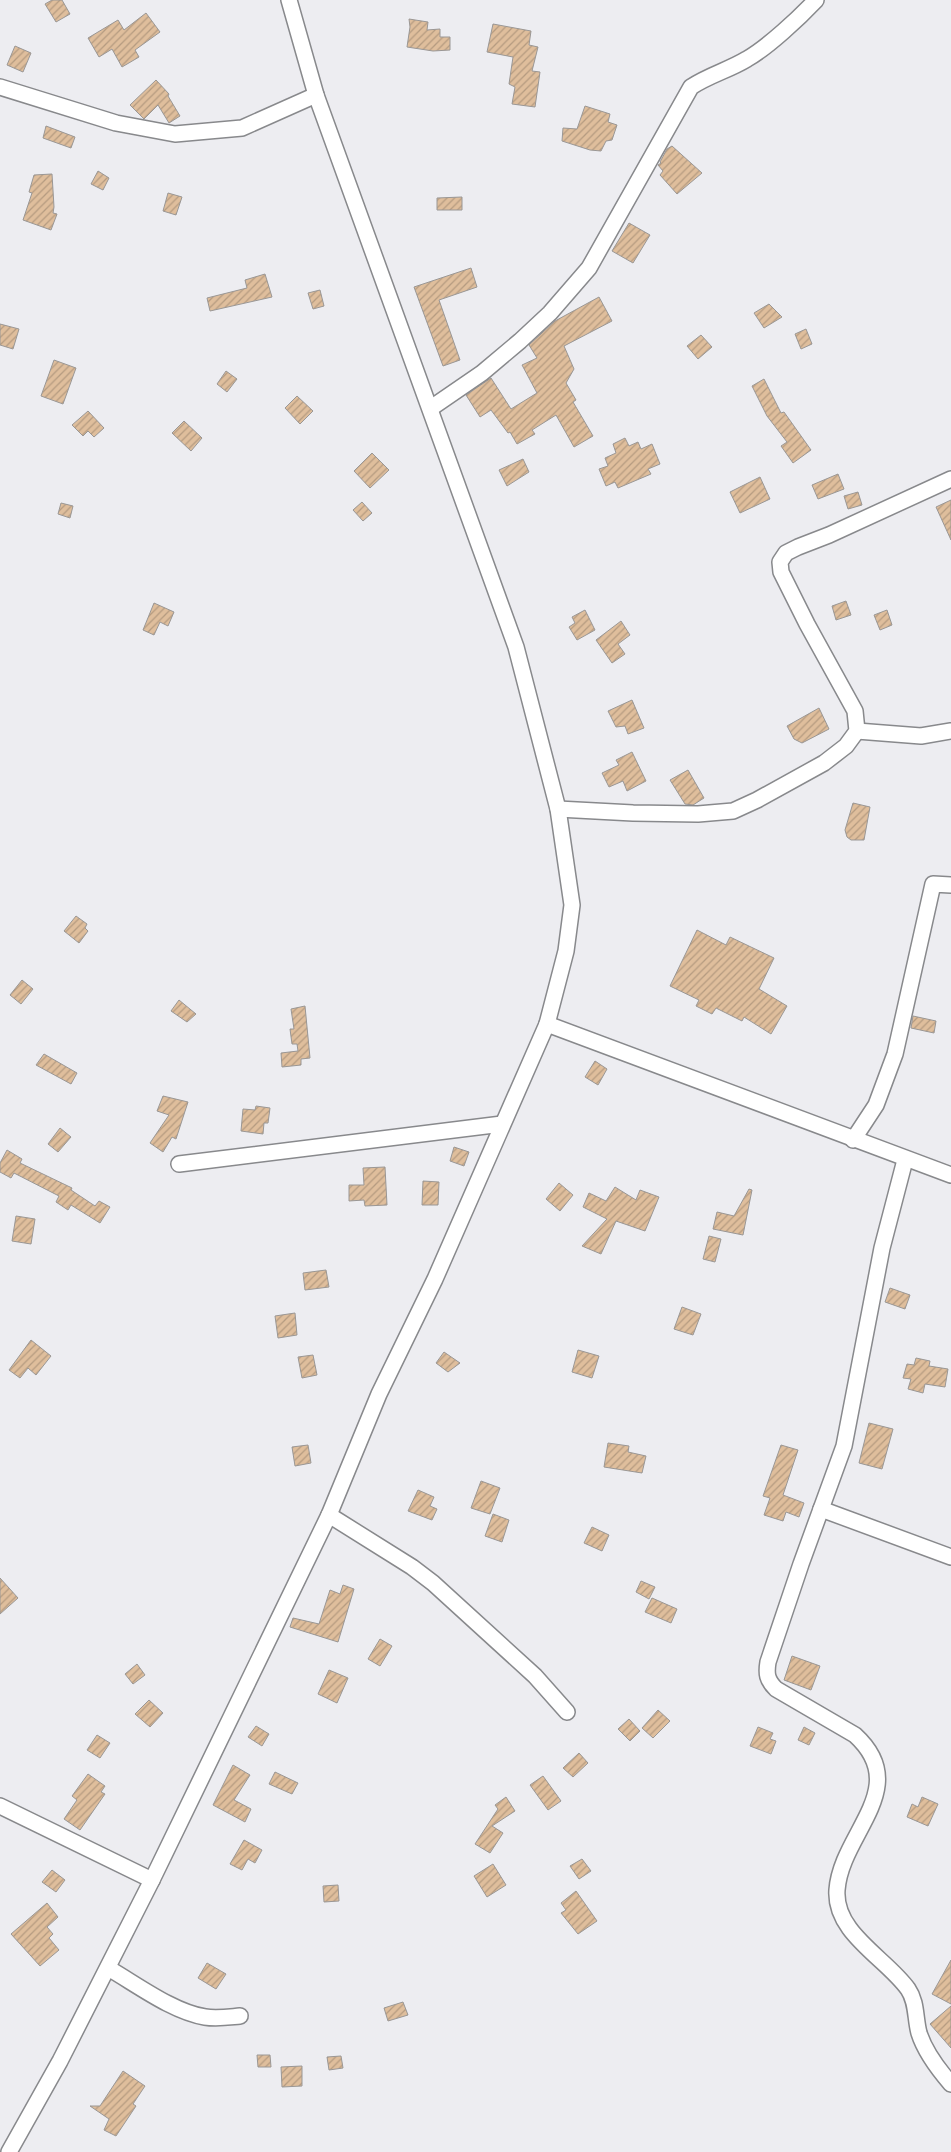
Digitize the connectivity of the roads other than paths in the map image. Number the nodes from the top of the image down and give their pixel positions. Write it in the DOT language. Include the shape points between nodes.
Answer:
graph roads {
  1 [pos="289,0"];
  2 [pos="816,0"];
  3 [pos="0,87"];
  4 [pos="316,95"];
  5 [pos="431,408"];
  6 [pos="951,479"];
  7 [pos="857,731"];
  8 [pos="951,732"];
  9 [pos="558,809"];
  10 [pos="951,885"];
  11 [pos="547,1024"];
  12 [pos="502,1124"];
  13 [pos="853,1140"];
  14 [pos="905,1160"];
  15 [pos="179,1164"];
  16 [pos="951,1175"];
  17 [pos="821,1509"];
  18 [pos="329,1515"];
  19 [pos="951,1557"];
  20 [pos="567,1712"];
  21 [pos="0,1806"];
  22 [pos="152,1880"];
  23 [pos="108,1968"];
  24 [pos="240,2016"];
  25 [pos="951,2084"];
  26 [pos="9,2152"];
  1 -- 4 [label="street"];
  2 -- 5 [label="street" via="750,58 692,87 589,268 550,313 520,341 482,373"];
  3 -- 4 [label="street" via="116,123 175,134 242,128"];
  4 -- 5 [label="street"];
  5 -- 9 [label="street" via="516,647"];
  6 -- 7 [label="street" via="798,547 786,553 780,562 781,572 807,624 855,711"];
  7 -- 8 [label="street" via="921,736"];
  7 -- 9 [label="street" via="846,746 824,763 732,811 679,813"];
  9 -- 11 [label="street" via="572,905 566,951"];
  10 -- 13 [label="street" via="933,884 895,1054 876,1105"];
  11 -- 12 [label="street"];
  11 -- 13 [label="street"];
  12 -- 15 [label="street"];
  12 -- 18 [label="street" via="379,1394"];
  13 -- 14 [label="street"];
  14 -- 16 [label="street"];
  14 -- 17 [label="street" via="882,1248 844,1446"];
  17 -- 19 [label="street"];
  17 -- 25 [label="street" via="768,1662 768,1681 776,1689 855,1735 866,1744 877,1764 878,1780 872,1804 843,1865 838,1903 847,1924 858,1938 909,1990 923,2043"];
  18 -- 20 [label="street" via="433,1583 535,1676"];
  18 -- 22 [label="street"];
  21 -- 22 [label="street"];
  22 -- 23 [label="street"];
  23 -- 24 [label="street" via="188,2012 213,2018"];
  23 -- 26 [label="street"];
}
